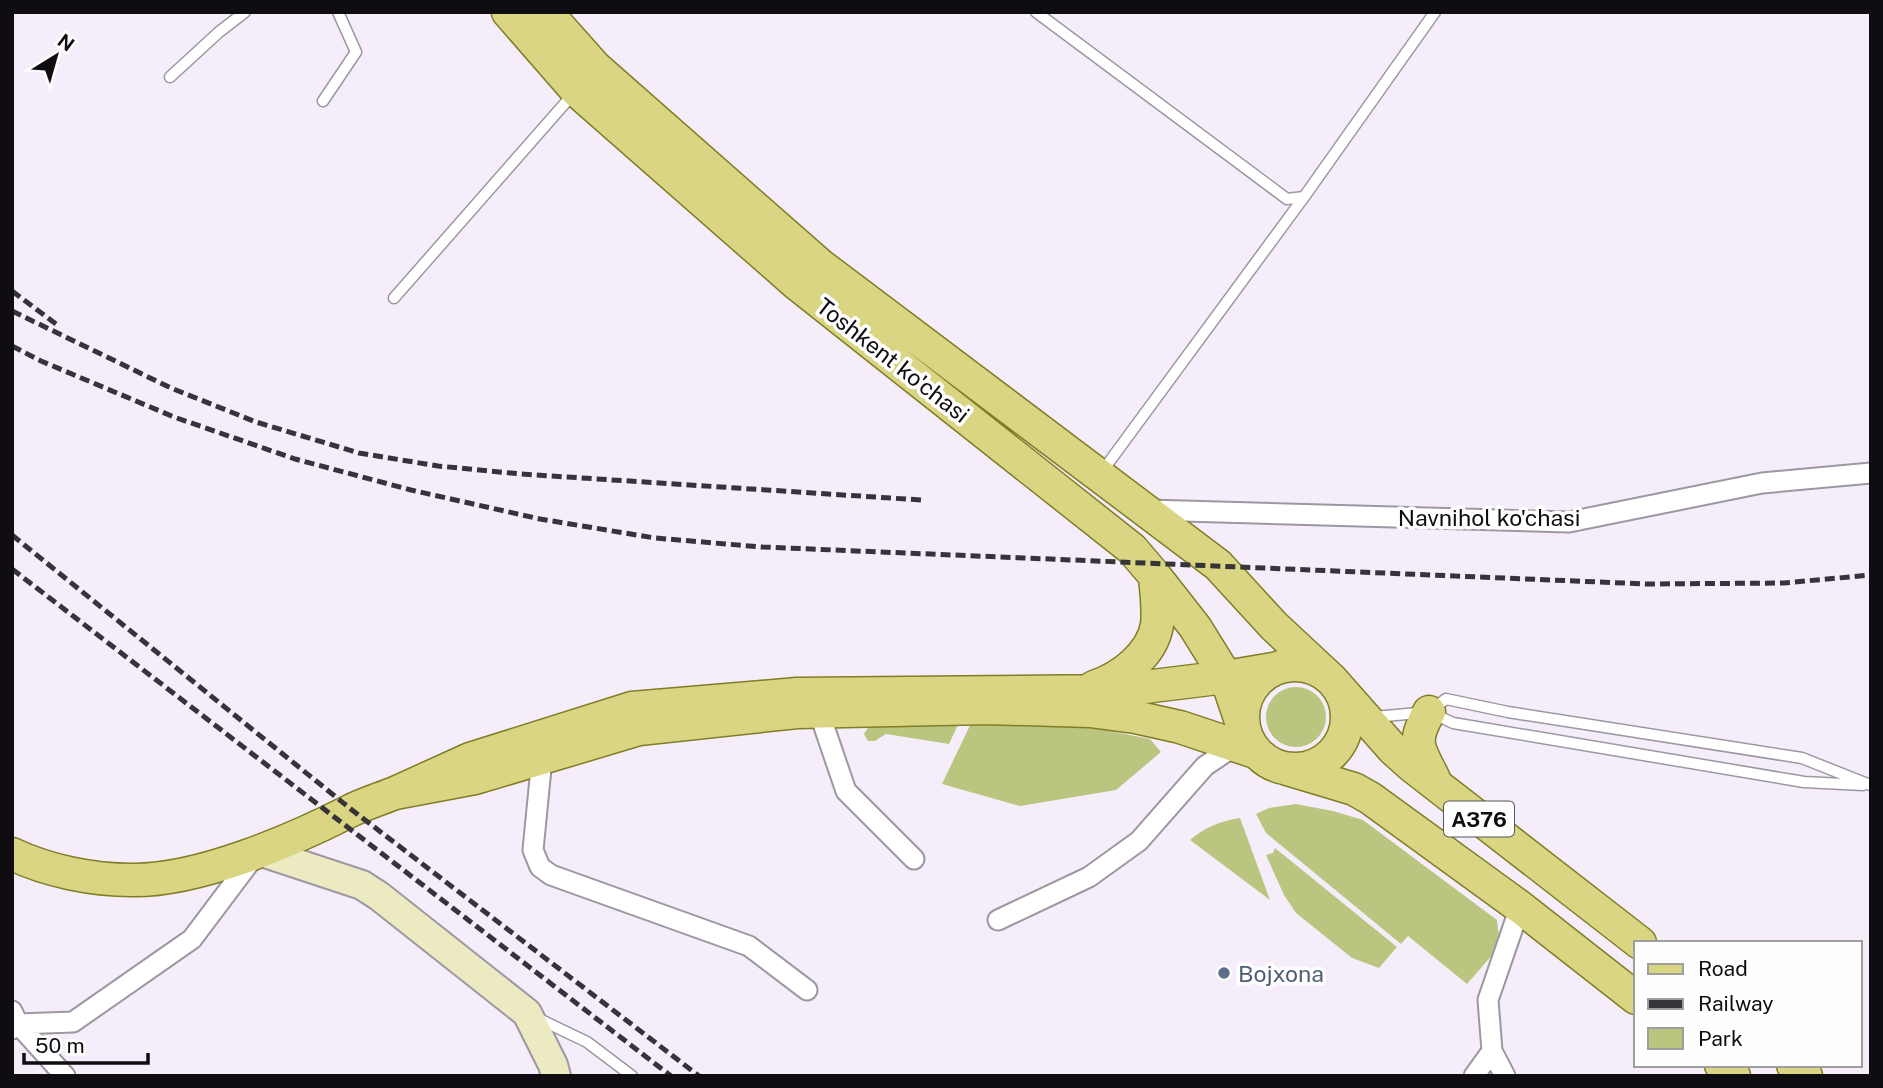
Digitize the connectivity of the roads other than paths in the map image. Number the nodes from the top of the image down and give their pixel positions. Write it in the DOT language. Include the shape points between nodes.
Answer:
graph roads {
  1 [pos="245,12"];
  2 [pos="338,12"];
  3 [pos="508,12"];
  4 [pos="546,12"];
  5 [pos="1036,12"];
  6 [pos="1435,12"];
  7 [pos="170,78"];
  8 [pos="585,78"];
  9 [pos="323,101"];
  10 [pos="1304,197"];
  11 [pos="394,298"];
  12 [pos="1871,473"];
  13 [pos="1099,477"];
  14 [pos="1146,510"];
  15 [pos="1155,576"];
  16 [pos="1273,669"];
  17 [pos="1226,677"];
  18 [pos="1332,680"];
  19 [pos="1079,691"];
  20 [pos="820,703"];
  21 [pos="1429,712"];
  22 [pos="1357,721"];
  23 [pos="1245,742"];
  24 [pos="542,758"];
  25 [pos="1287,769"];
  26 [pos="1871,785"];
  27 [pos="1437,787"];
  28 [pos="395,793"];
  29 [pos="259,850"];
  30 [pos="12,854"];
  31 [pos="914,859"];
  32 [pos="1520,907"];
  33 [pos="998,920"];
  34 [pos="1637,941"];
  35 [pos="807,990"];
  36 [pos="1634,996"];
  37 [pos="527,1013"];
  38 [pos="14,1021"];
  39 [pos="1492,1051"];
  40 [pos="65,1076"];
  41 [pos="556,1076"];
  42 [pos="632,1076"];
  43 [pos="1474,1076"];
  44 [pos="1505,1076"];
  1 -- 7 [label="lane"];
  2 -- 9 [label="lane" via="356,52"];
  3 -- 8 [label="main road, Toshkent ko'chasi"];
  4 -- 8 [label="main road, Toshkent ko'chasi"];
  5 -- 10 [label="lane" via="1287,199"];
  6 -- 10 [label="lane"];
  8 -- 11 [label="lane"];
  8 -- 13 [label="main road, Toshkent ko'chasi" via="820,265"];
  8 -- 15 [label="main road, Toshkent ko'chasi" via="797,284 1132,549"];
  10 -- 13 [label="lane"];
  12 -- 14 [label="street, Navnihol ko'chasi" via="1762,483 1569,522"];
  13 -- 14 [label="main road, Toshkent ko'chasi"];
  14 -- 18 [label="main road, Toshkent ko'chasi" via="1218,565"];
  15 -- 17 [label="main road, Toshkent ko'chasi"];
  15 -- 19 [label="main road" via="1157,622 1147,647 1126,672"];
  16 -- 17 [label="main road"];
  16 -- 18 [label="main road" via="1311,667"];
  16 -- 23 [label="main road" via="1251,688 1244,708"];
  17 -- 19 [label="main road"];
  17 -- 23 [label="main road, Toshkent ko'chasi"];
  18 -- 22 [label="main road"];
  19 -- 20 [label="main road"];
  20 -- 23 [label="main road" via="1090,711"];
  20 -- 24 [label="main road" via="797,712 639,729"];
  20 -- 28 [label="main road" via="797,694 632,708 470,759"];
  20 -- 31 [label="street" via="846,791"];
  21 -- 22 [label="lane"];
  21 -- 26 [label="lane" via="1453,723 1804,782"];
  21 -- 26 [label="lane" via="1446,699 1802,758"];
  21 -- 27 [label="main road" via="1418,746"];
  22 -- 25 [label="main road" via="1334,754 1320,764"];
  22 -- 27 [label="main road, A376"];
  23 -- 25 [label="main road" via="1265,760"];
  23 -- 33 [label="street" via="1205,766 1129,849 1089,877"];
  24 -- 28 [label="main road" via="475,778"];
  24 -- 35 [label="street" via="533,850 540,867 551,875 749,947"];
  25 -- 32 [label="main road" via="1354,789"];
  27 -- 34 [label="main road, A376"];
  28 -- 29 [label="main road"];
  29 -- 30 [label="main road" via="202,871 133,880 66,872"];
  29 -- 37 [label="street" via="362,885"];
  29 -- 38 [label="street" via="192,939 73,1022"];
  32 -- 36 [label="main road"];
  32 -- 39 [label="street" via="1488,1000"];
  37 -- 41 [label="street"];
  37 -- 42 [label="lane" via="587,1042"];
  38 -- 40 [label="street"];
  39 -- 43 [label="street"];
  39 -- 44 [label="street"];
}
